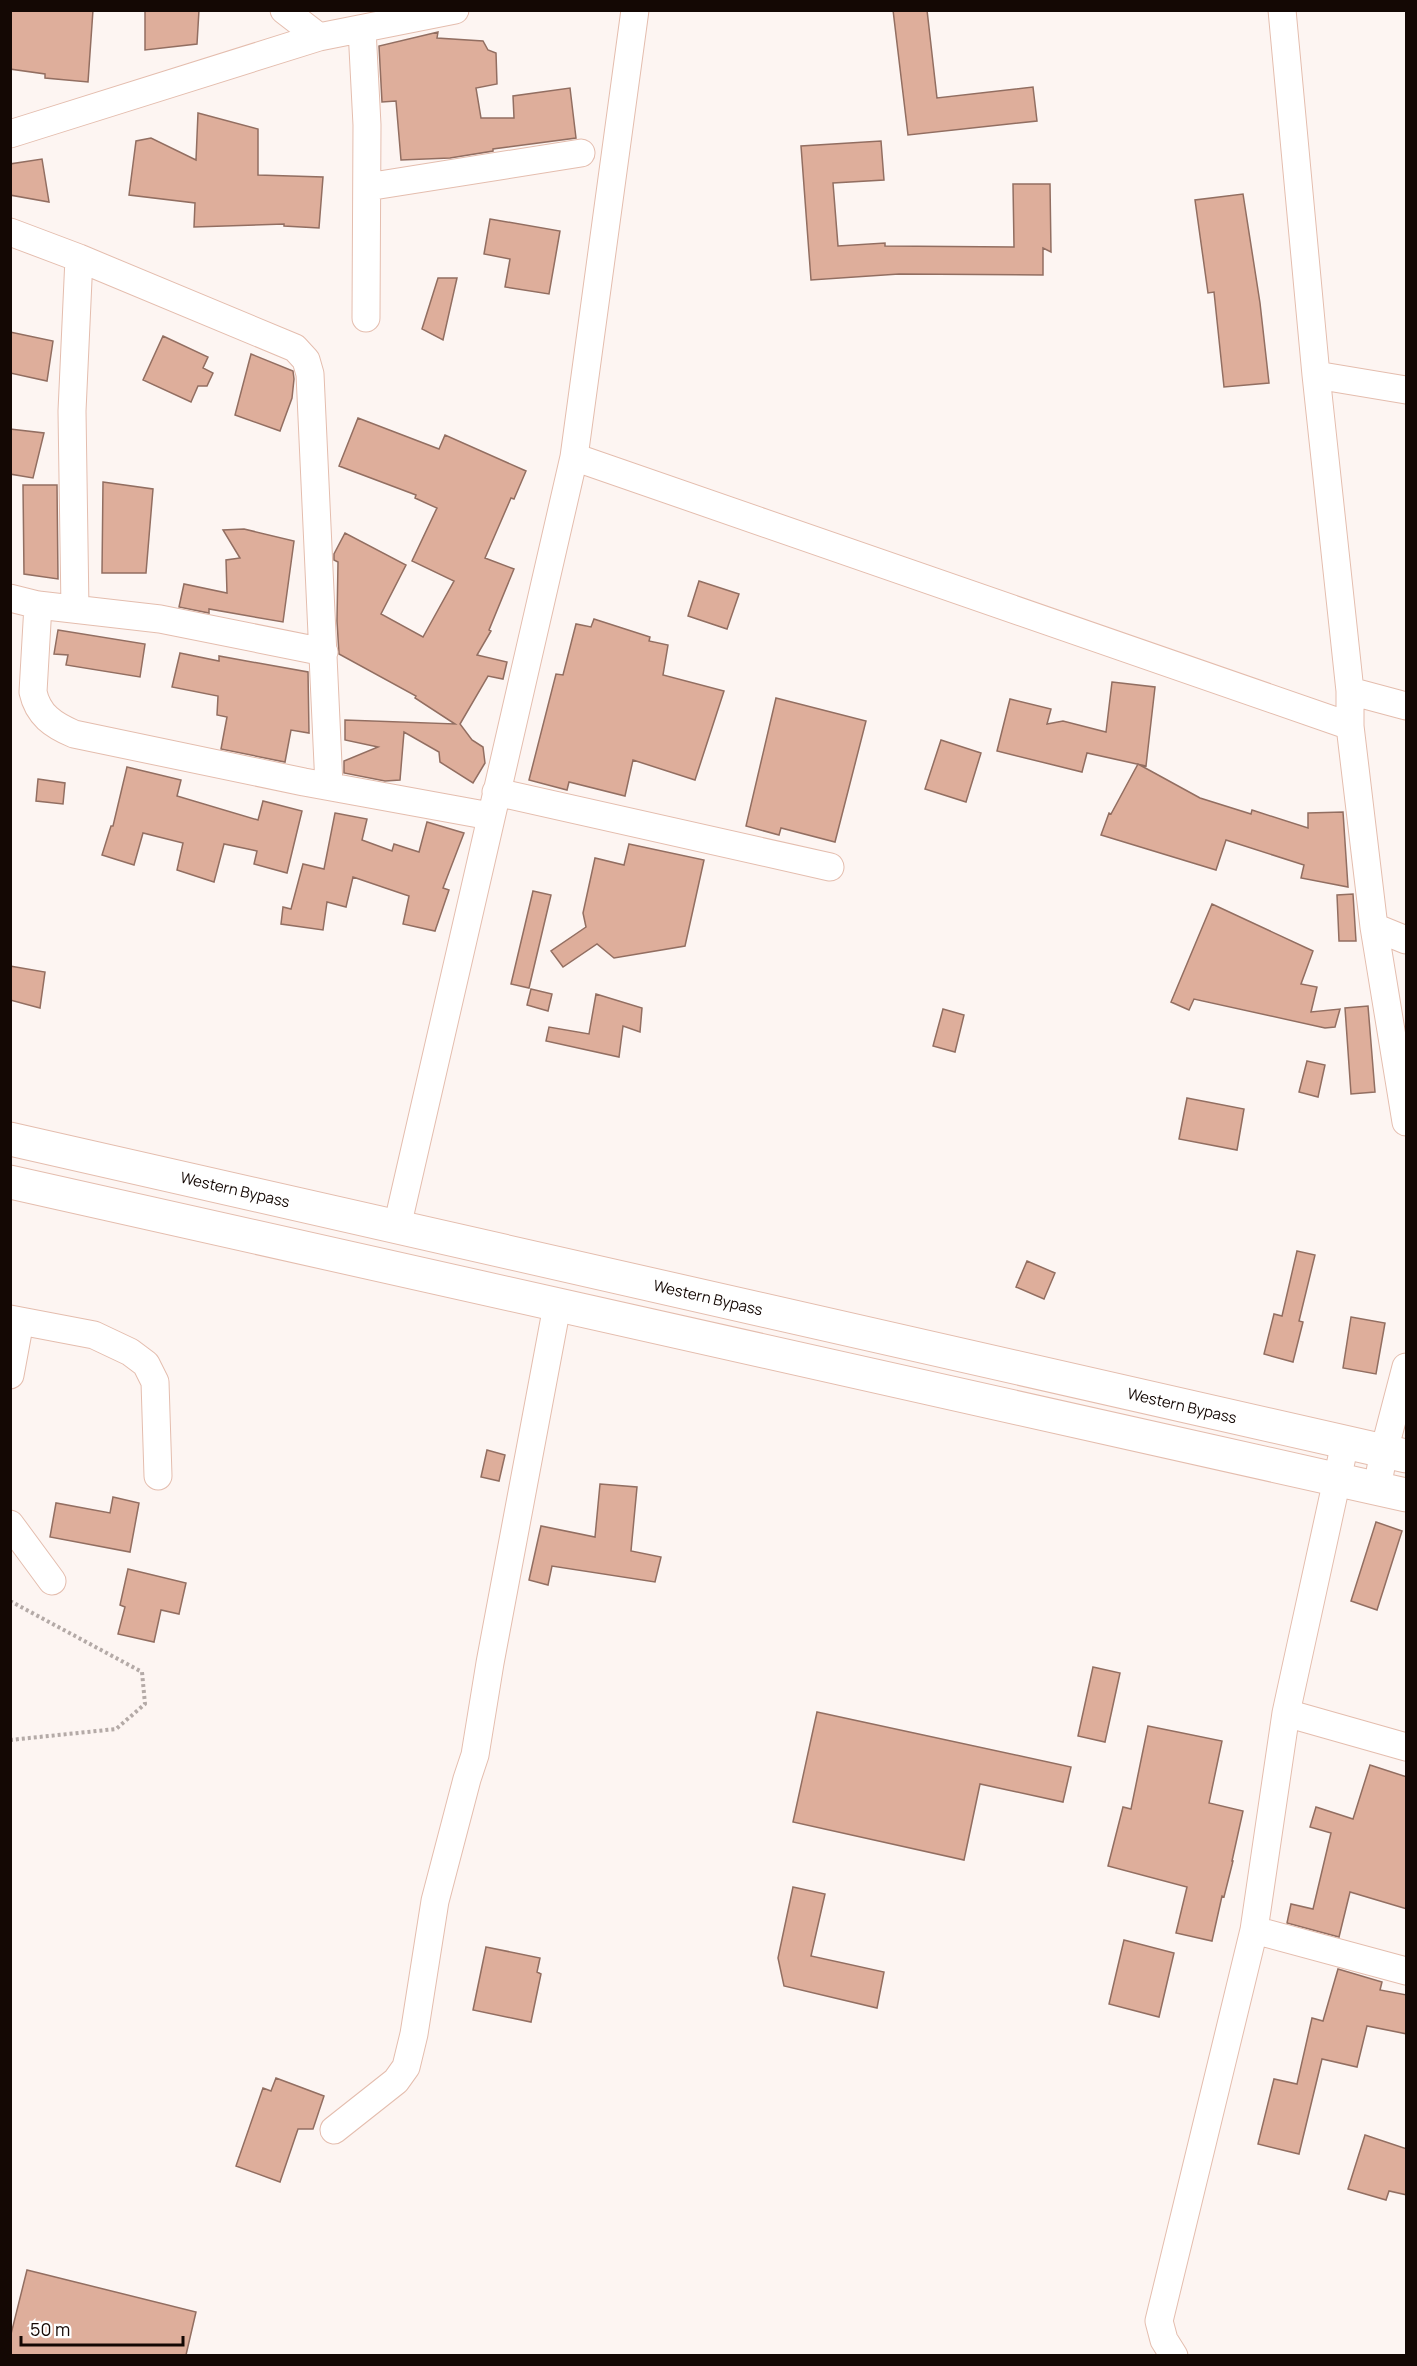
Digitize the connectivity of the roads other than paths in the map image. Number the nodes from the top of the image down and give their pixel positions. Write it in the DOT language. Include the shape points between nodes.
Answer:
graph roads {
  1 [pos="284,10"];
  2 [pos="455,10"];
  3 [pos="635,10"];
  4 [pos="1282,10"];
  5 [pos="362,29"];
  6 [pos="319,37"];
  7 [pos="10,134"];
  8 [pos="581,153"];
  9 [pos="367,187"];
  10 [pos="10,232"];
  11 [pos="79,258"];
  12 [pos="366,318"];
  13 [pos="1316,375"];
  14 [pos="1407,390"];
  15 [pos="574,457"];
  16 [pos="10,598"];
  17 [pos="38,605"];
  18 [pos="75,609"];
  19 [pos="324,652"];
  20 [pos="1350,691"];
  21 [pos="1407,705"];
  22 [pos="1350,726"];
  23 [pos="329,786"];
  24 [pos="493,804"];
  25 [pos="830,867"];
  26 [pos="1374,927"];
  27 [pos="1407,940"];
  28 [pos="1404,1091"];
  29 [pos="1407,1122"];
  30 [pos="10,1139"];
  31 [pos="10,1182"];
  32 [pos="398,1227"];
  33 [pos="557,1306"];
  34 [pos="15,1320"];
  35 [pos="1407,1367"];
  36 [pos="10,1375"];
  37 [pos="1346,1443"];
  38 [pos="1395,1453"];
  39 [pos="158,1476"];
  40 [pos="1339,1480"];
  41 [pos="1392,1491"];
  42 [pos="10,1524"];
  43 [pos="52,1581"];
  44 [pos="1286,1713"];
  45 [pos="1407,1747"];
  46 [pos="1254,1930"];
  47 [pos="1407,1971"];
  48 [pos="334,2130"];
  49 [pos="1174,2355"];
  1 -- 6 [label="street"];
  2 -- 5 [label="street"];
  3 -- 15 [label="street"];
  4 -- 13 [label="street"];
  5 -- 6 [label="street"];
  5 -- 9 [label="street"];
  6 -- 7 [label="street"];
  8 -- 9 [label="street"];
  9 -- 12 [label="street"];
  10 -- 11 [label="street"];
  11 -- 18 [label="street" via="72,411"];
  11 -- 19 [label="street" via="295,348 306,360 310,374"];
  13 -- 14 [label="street"];
  13 -- 20 [label="street"];
  15 -- 22 [label="street"];
  15 -- 24 [label="street"];
  16 -- 17 [label="street"];
  17 -- 18 [label="street"];
  17 -- 23 [label="street" via="33,692 36,704 56,726 74,734"];
  18 -- 19 [label="street" via="160,619"];
  19 -- 23 [label="street"];
  20 -- 21 [label="street"];
  20 -- 22 [label="street"];
  22 -- 26 [label="street"];
  23 -- 24 [label="street"];
  24 -- 25 [label="street"];
  24 -- 32 [label="street"];
  26 -- 27 [label="street"];
  26 -- 28 [label="street"];
  28 -- 29 [label="street"];
  30 -- 32 [label="main road, Western Bypass"];
  31 -- 33 [label="main road"];
  32 -- 37 [label="main road, Western Bypass"];
  33 -- 40 [label="main road"];
  33 -- 48 [label="street" via="475,1755 435,1901 406,2067 396,2081"];
  34 -- 36 [label="street"];
  34 -- 39 [label="street" via="94,1335 122,1347 146,1364 155,1382"];
  35 -- 38 [label="street"];
  37 -- 38 [label="main road, Western Bypass"];
  37 -- 40 [label="street"];
  38 -- 41 [label="street"];
  40 -- 41 [label="main road"];
  40 -- 44 [label="street"];
  42 -- 43 [label="street"];
  44 -- 45 [label="street"];
  44 -- 46 [label="street"];
  46 -- 47 [label="street"];
  46 -- 49 [label="street" via="1159,2321 1164,2340"];
}
